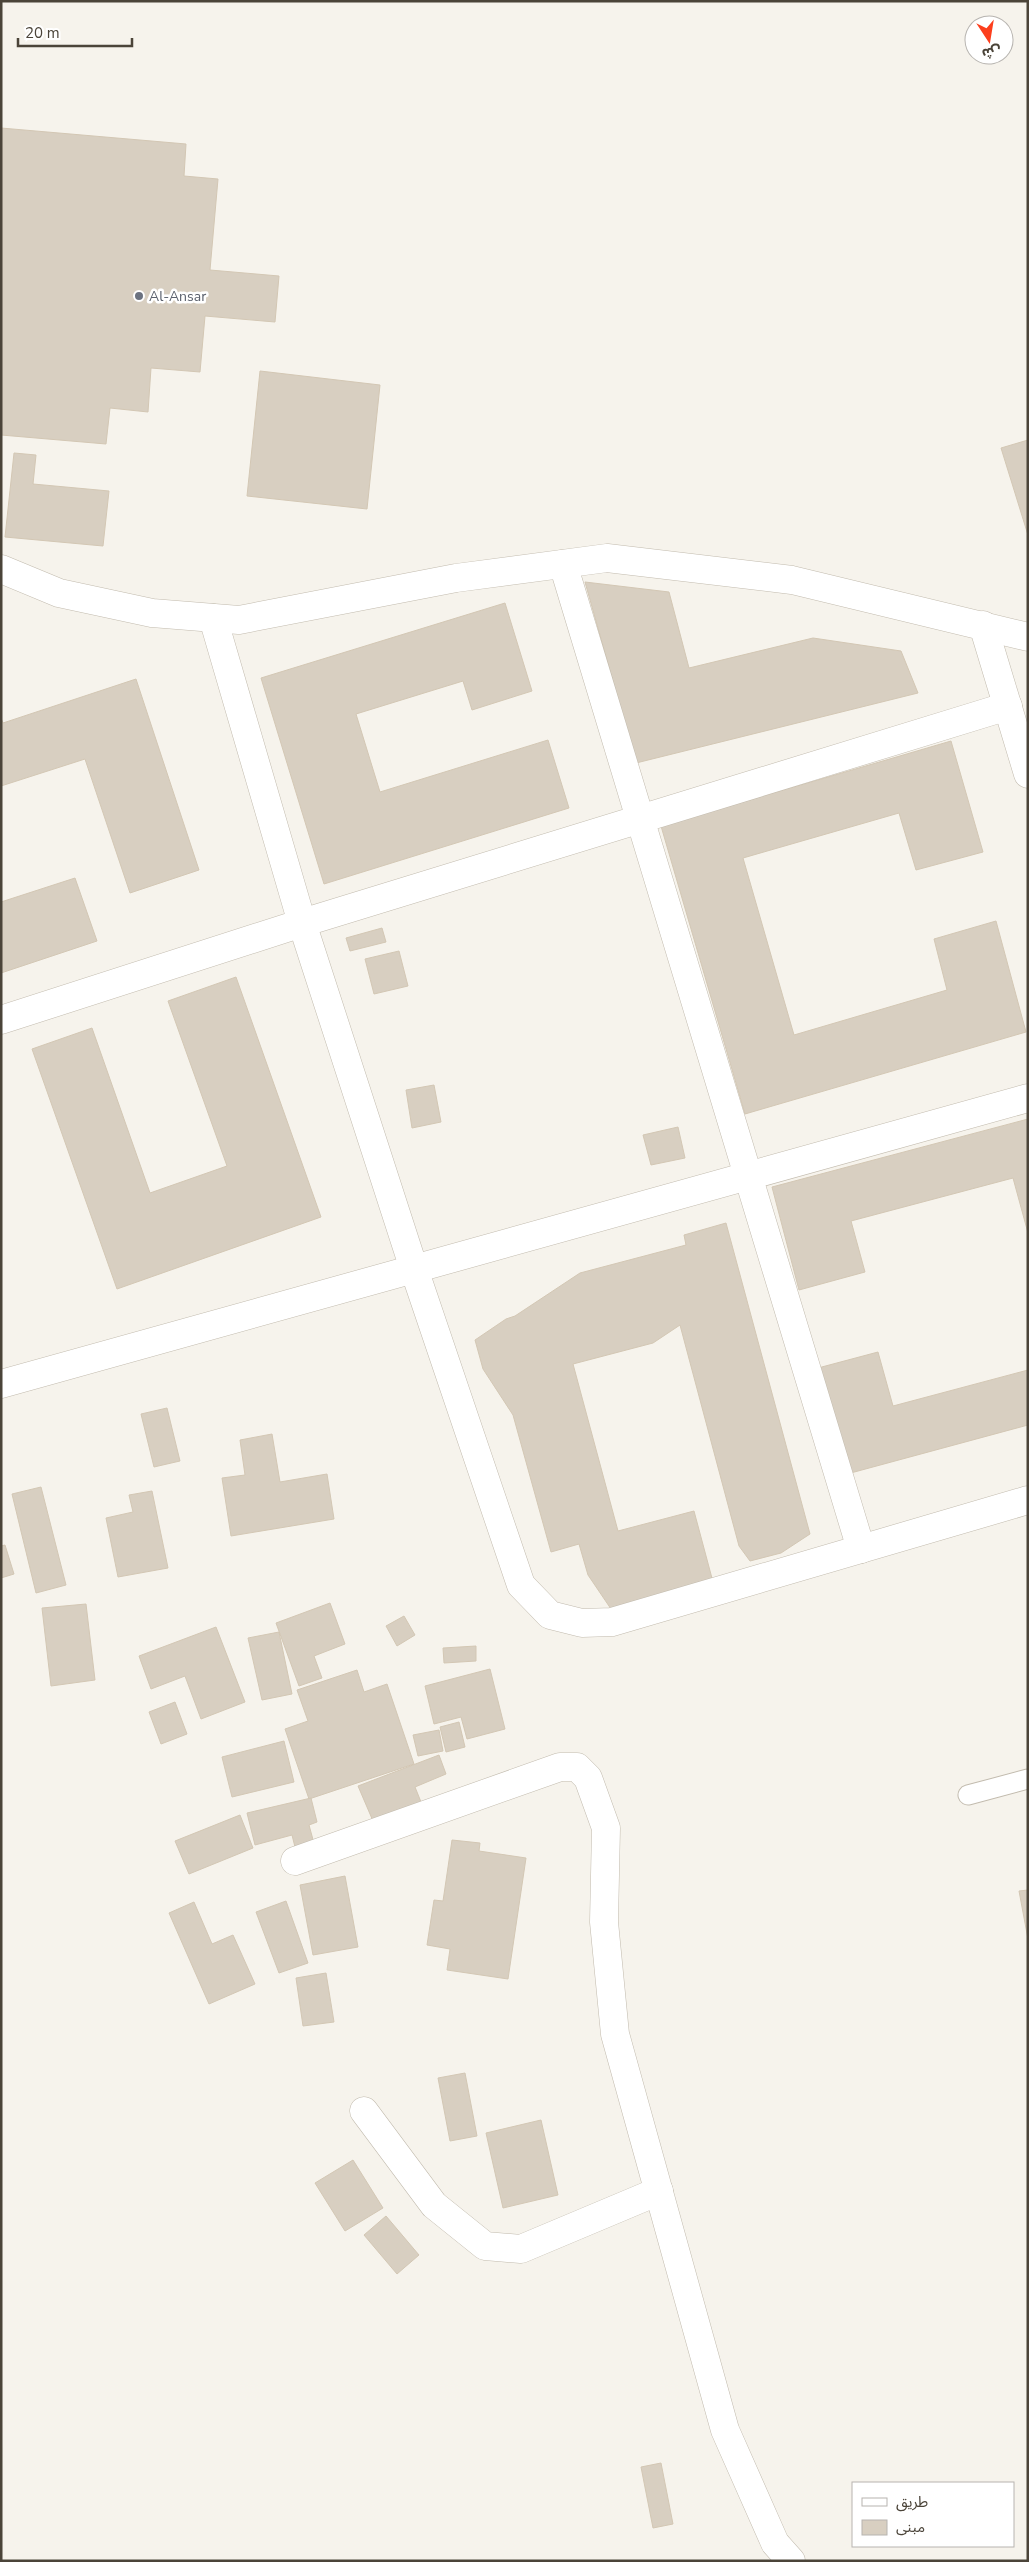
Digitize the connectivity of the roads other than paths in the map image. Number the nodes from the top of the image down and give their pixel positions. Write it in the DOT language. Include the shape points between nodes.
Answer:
graph roads {
  1 [pos="563,564"];
  2 [pos="1,569"];
  3 [pos="213,618"];
  4 [pos="983,625"];
  5 [pos="1028,637"];
  6 [pos="1008,706"];
  7 [pos="1028,774"];
  8 [pos="640,819"];
  9 [pos="302,923"];
  10 [pos="1,1020"];
  11 [pos="1028,1098"];
  12 [pos="748,1176"];
  13 [pos="414,1269"];
  14 [pos="1,1384"];
  15 [pos="1028,1500"];
  16 [pos="861,1549"];
  17 [pos="1028,1779"];
  18 [pos="968,1795"];
  19 [pos="295,1861"];
  20 [pos="364,2111"];
  21 [pos="660,2191"];
  22 [pos="791,2561"];
  1 -- 3 [label="street" via="456,578 239,620"];
  1 -- 4 [label="street" via="607,558 792,580"];
  1 -- 8 [label="street"];
  2 -- 3 [label="street" via="60,593 152,613"];
  3 -- 9 [label="street"];
  4 -- 5 [label="street"];
  4 -- 6 [label="street"];
  6 -- 7 [label="street"];
  6 -- 8 [label="street"];
  8 -- 9 [label="street"];
  8 -- 12 [label="street"];
  9 -- 10 [label="street"];
  9 -- 13 [label="street"];
  11 -- 12 [label="street"];
  12 -- 13 [label="street"];
  12 -- 16 [label="street"];
  13 -- 14 [label="street"];
  13 -- 16 [label="street" via="521,1585 550,1615 582,1623 612,1622"];
  15 -- 16 [label="street"];
  17 -- 18 [label="lane"];
  19 -- 21 [label="street" via="560,1767 577,1767 588,1778 606,1828 604,1922 615,2034"];
  20 -- 21 [label="street" via="434,2205 485,2246 521,2249"];
  21 -- 22 [label="street" via="725,2430 774,2543"];
}
